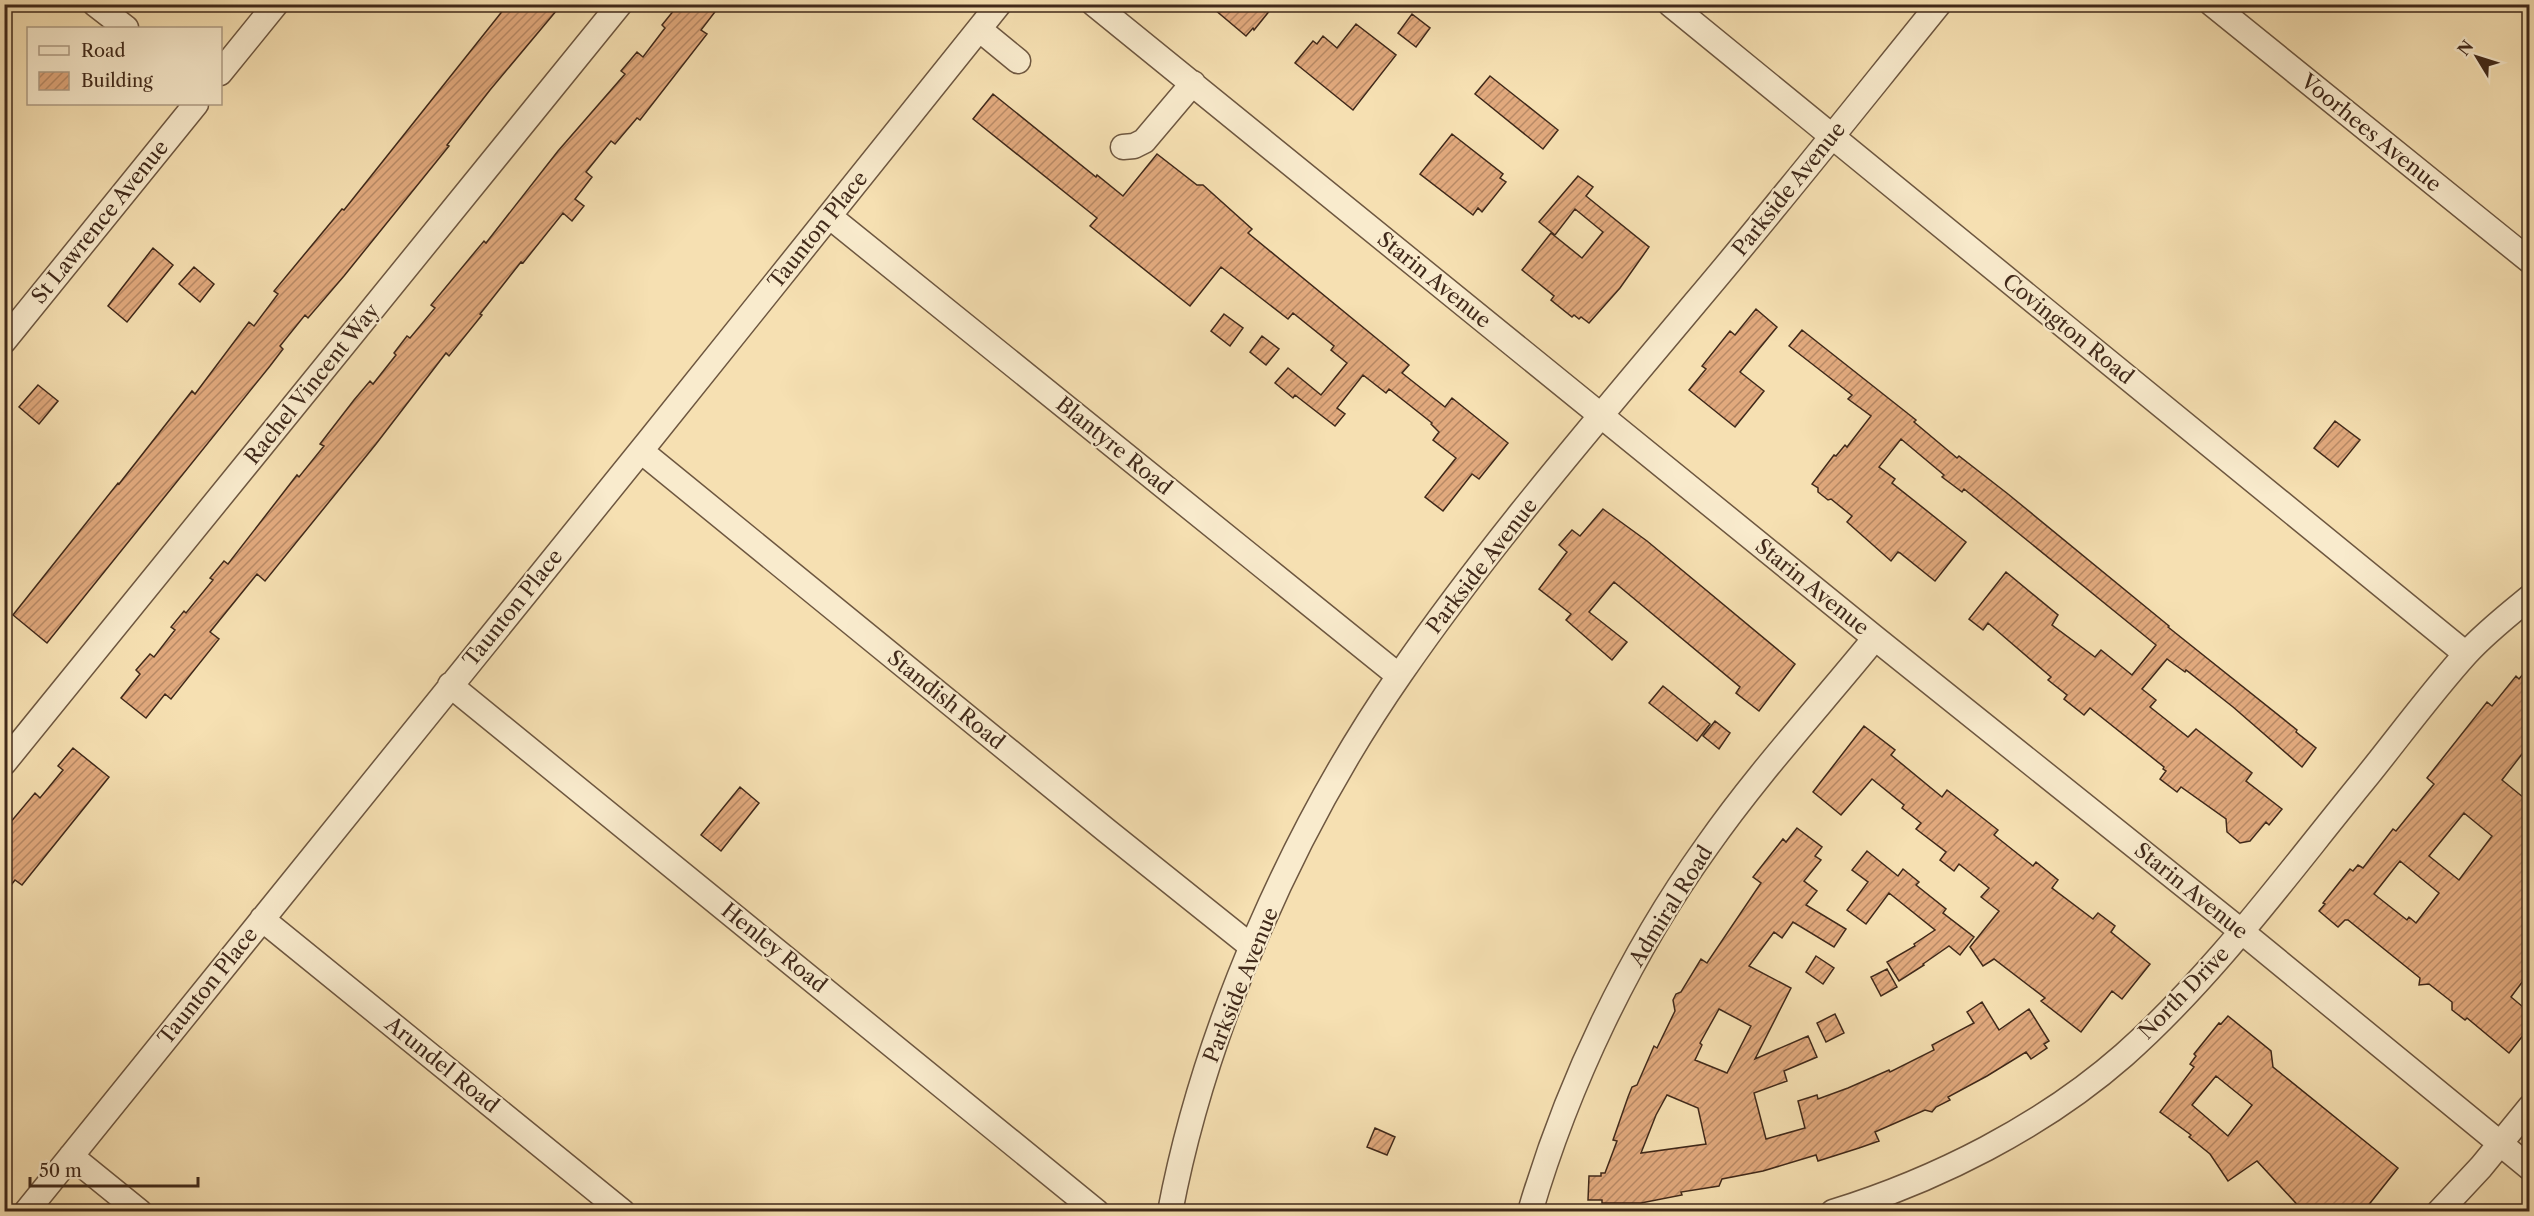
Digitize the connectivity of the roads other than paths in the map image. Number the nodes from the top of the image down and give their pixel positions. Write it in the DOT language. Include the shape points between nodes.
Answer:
graph roads {
  1 [pos="95,4"];
  2 [pos="276,4"];
  3 [pos="620,4"];
  4 [pos="999,4"];
  5 [pos="1095,4"];
  6 [pos="1670,4"];
  7 [pos="1939,4"];
  8 [pos="2212,4"];
  9 [pos="125,27"];
  10 [pos="979,29"];
  11 [pos="1018,61"];
  12 [pos="222,71"];
  13 [pos="1193,83"];
  14 [pos="195,105"];
  15 [pos="1832,136"];
  16 [pos="1123,147"];
  17 [pos="829,216"];
  18 [pos="2529,261"];
  19 [pos="4,341"];
  20 [pos="1600,416"];
  21 [pos="641,451"];
  22 [pos="2529,597"];
  23 [pos="1875,638"];
  24 [pos="2466,654"];
  25 [pos="1399,676"];
  26 [pos="450,685"];
  27 [pos="4,763"];
  28 [pos="262,919"];
  29 [pos="2241,931"];
  30 [pos="1252,947"];
  31 [pos="2529,1107"];
  32 [pos="2500,1144"];
  33 [pos="71,1156"];
  34 [pos="2529,1168"];
  35 [pos="26,1212"];
  36 [pos="140,1212"];
  37 [pos="623,1212"];
  38 [pos="1097,1212"];
  39 [pos="1170,1212"];
  40 [pos="1530,1212"];
  41 [pos="1833,1212"];
  42 [pos="2439,1212"];
  1 -- 9 [label="street"];
  2 -- 12 [label="street"];
  3 -- 27 [label="street, Rachel Vincent Way"];
  4 -- 10 [label="street, Taunton Place"];
  5 -- 13 [label="street, Starin Avenue"];
  6 -- 15 [label="street, Covington Road"];
  7 -- 15 [label="street, Parkside Avenue"];
  8 -- 18 [label="street, Voorhees Avenue"];
  10 -- 11 [label="street"];
  10 -- 17 [label="street, Taunton Place"];
  13 -- 16 [label="street" via="1144,141"];
  13 -- 20 [label="street, Starin Avenue"];
  14 -- 19 [label="street, St Lawrence Avenue"];
  15 -- 20 [label="street, Parkside Avenue"];
  15 -- 24 [label="street, Covington Road"];
  17 -- 21 [label="street, Taunton Place"];
  17 -- 25 [label="street, Blantyre Road"];
  20 -- 23 [label="street, Starin Avenue"];
  20 -- 25 [label="street, Parkside Avenue" via="1446,609"];
  21 -- 26 [label="street, Taunton Place"];
  21 -- 30 [label="street, Standish Road"];
  22 -- 24 [label="street, North Drive"];
  23 -- 29 [label="street, Starin Avenue"];
  23 -- 40 [label="street, Admiral Road" via="1708,844 1643,947 1576,1086"];
  24 -- 29 [label="street, North Drive"];
  25 -- 30 [label="street, Parkside Avenue" via="1321,803"];
  26 -- 28 [label="street, Taunton Place"];
  26 -- 38 [label="street, Henley Road"];
  28 -- 33 [label="street, Taunton Place"];
  28 -- 37 [label="street, Arundel Road"];
  29 -- 32 [label="street, Starin Avenue"];
  29 -- 41 [label="street, North Drive" via="2163,1017 2081,1089 1977,1152 1911,1183"];
  30 -- 39 [label="street, Parkside Avenue" via="1191,1118"];
  31 -- 32 [label="street"];
  32 -- 34 [label="street, Starin Avenue"];
  32 -- 42 [label="street"];
  33 -- 35 [label="street, Taunton Place"];
  33 -- 36 [label="street"];
}
